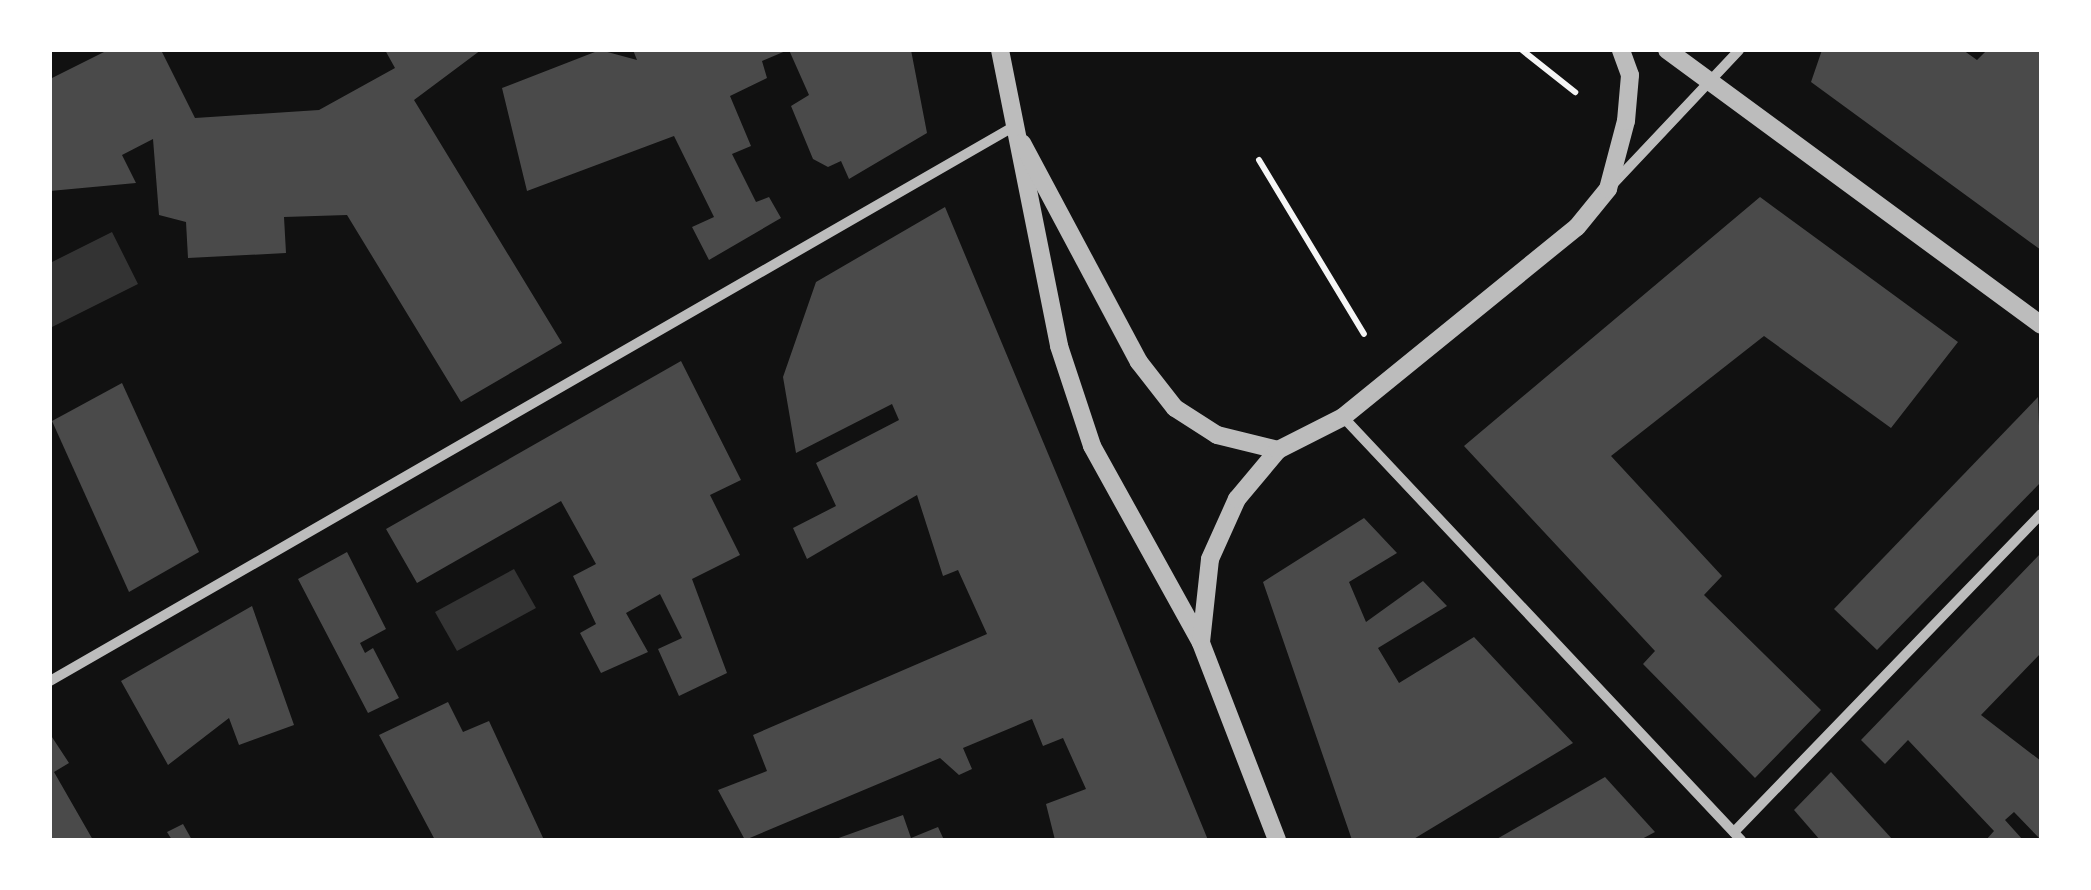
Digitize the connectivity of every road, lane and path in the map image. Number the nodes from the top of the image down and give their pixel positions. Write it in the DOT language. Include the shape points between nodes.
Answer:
graph roads {
  1 [pos="1000,50"];
  2 [pos="1522,50"];
  3 [pos="1621,50"];
  4 [pos="1667,50"];
  5 [pos="1739,50"];
  6 [pos="1711,81"];
  7 [pos="1581,96"];
  8 [pos="1014,127"];
  9 [pos="1258,160"];
  10 [pos="1608,189"];
  11 [pos="2041,325"];
  12 [pos="1390,378"];
  13 [pos="1343,417"];
  14 [pos="1278,450"];
  15 [pos="2041,514"];
  16 [pos="1201,643"];
  17 [pos="50,680"];
  18 [pos="1738,836"];
  19 [pos="1277,840"];
  1 -- 8 [label="street"];
  2 -- 7 [label="path"];
  3 -- 10 [label="street" via="1630,75 1626,121"];
  4 -- 6 [label="street"];
  5 -- 6 [label="street"];
  6 -- 10 [label="street"];
  6 -- 11 [label="street"];
  8 -- 14 [label="street" via="1140,362 1175,408 1217,435"];
  8 -- 16 [label="street" via="1059,346 1092,446"];
  8 -- 17 [label="street"];
  9 -- 12 [label="path"];
  10 -- 12 [label="street" via="1578,226"];
  12 -- 13 [label="street"];
  13 -- 14 [label="street"];
  13 -- 18 [label="street"];
  14 -- 16 [label="street" via="1237,499 1210,559"];
  15 -- 18 [label="street"];
  16 -- 19 [label="street"];
}
